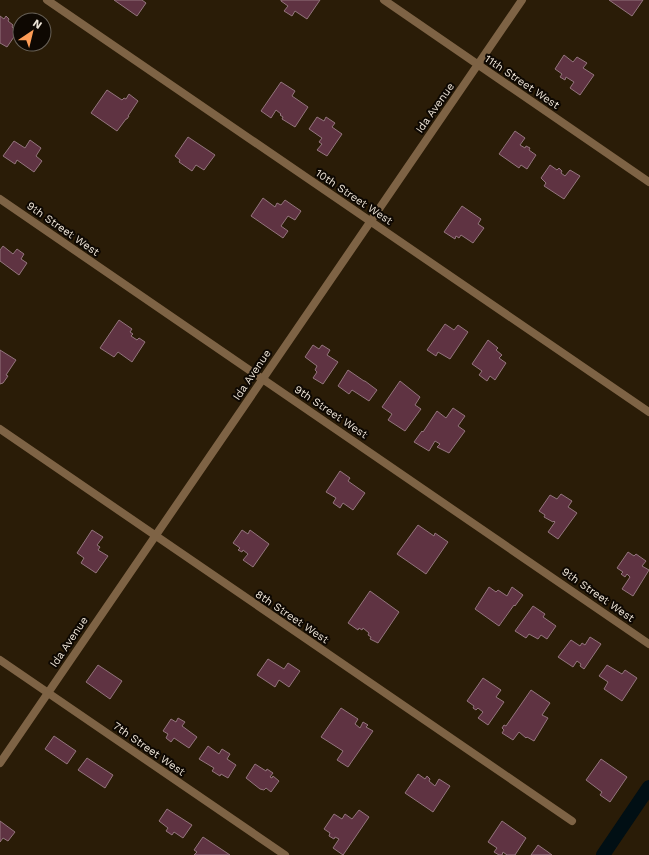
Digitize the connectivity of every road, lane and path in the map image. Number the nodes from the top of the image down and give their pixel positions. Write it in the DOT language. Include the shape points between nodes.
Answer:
graph roads {
  1 [pos="47,0"];
  2 [pos="384,0"];
  3 [pos="522,0"];
  4 [pos="478,65"];
  5 [pos="649,182"];
  6 [pos="0,199"];
  7 [pos="371,222"];
  8 [pos="263,379"];
  9 [pos="649,412"];
  10 [pos="0,429"];
  11 [pos="155,536"];
  12 [pos="649,644"];
  13 [pos="0,660"];
  14 [pos="48,692"];
  15 [pos="0,763"];
  16 [pos="572,821"];
  17 [pos="285,855"];
  1 -- 7 [label="street, 10th Street West"];
  2 -- 4 [label="street, 11th Street West"];
  3 -- 4 [label="street, Ida Avenue"];
  4 -- 5 [label="street, 11th Street West"];
  4 -- 7 [label="street, Ida Avenue"];
  6 -- 8 [label="street, 9th Street West"];
  7 -- 8 [label="street, Ida Avenue"];
  7 -- 9 [label="street, 10th Street West"];
  8 -- 11 [label="street, Ida Avenue"];
  8 -- 12 [label="street, 9th Street West"];
  10 -- 11 [label="street, 8th Street West"];
  11 -- 14 [label="street, Ida Avenue"];
  11 -- 16 [label="street, 8th Street West"];
  13 -- 14 [label="street, 7th Street West"];
  14 -- 15 [label="street, Ida Avenue"];
  14 -- 17 [label="street, 7th Street West"];
}
